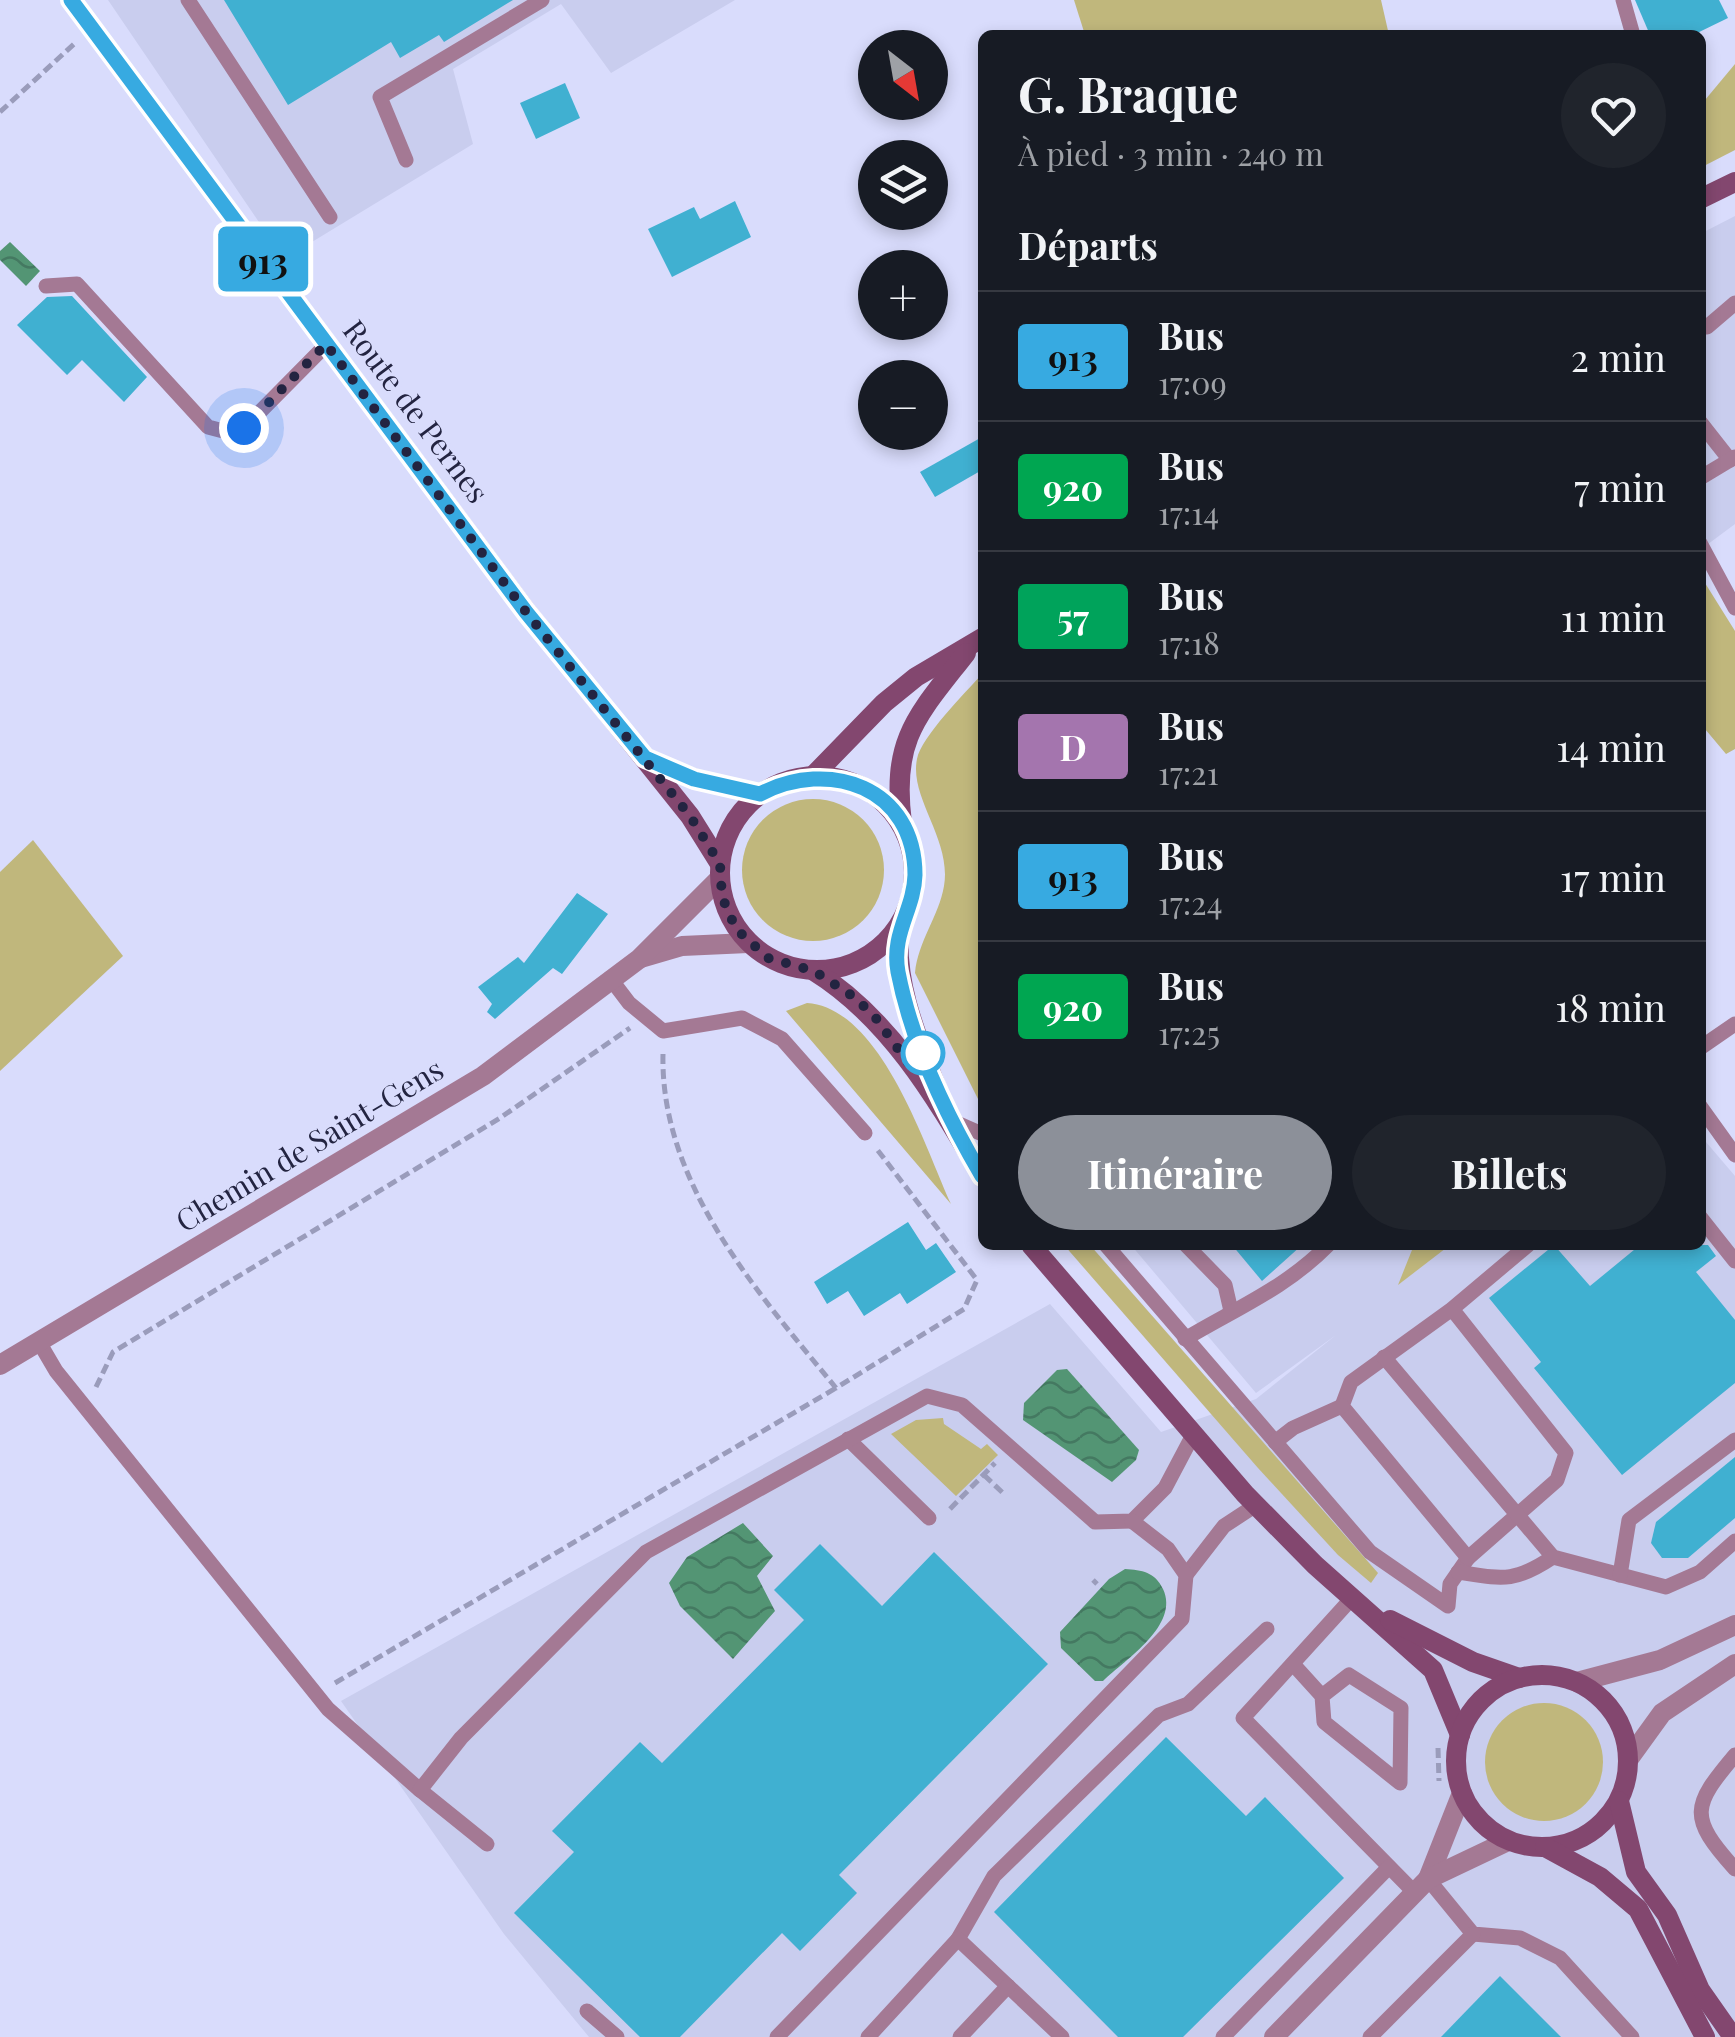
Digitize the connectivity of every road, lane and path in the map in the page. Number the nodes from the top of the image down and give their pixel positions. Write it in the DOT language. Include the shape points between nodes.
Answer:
graph roads {
  1 [pos="71,0"];
  2 [pos="188,0"];
  3 [pos="542,0"];
  4 [pos="1623,0"];
  5 [pos="90,28"];
  6 [pos="1632,30"];
  7 [pos="0,112"];
  8 [pos="406,160"];
  9 [pos="1735,182"];
  10 [pos="1706,195"];
  11 [pos="330,217"];
  12 [pos="46,286"];
  13 [pos="1735,304"];
  14 [pos="1707,327"];
  15 [pos="326,344"];
  16 [pos="1706,429"];
  17 [pos="1732,458"];
  18 [pos="1706,474"];
  19 [pos="1706,554"];
  20 [pos="1735,608"];
  21 [pos="978,641"];
  22 [pos="645,758"];
  23 [pos="813,776"];
  24 [pos="760,794"];
  25 [pos="902,825"];
  26 [pos="719,872"];
  27 [pos="898,927"];
  28 [pos="748,943"];
  29 [pos="639,958"];
  30 [pos="814,971"];
  31 [pos="610,978"];
  32 [pos="644,1015"];
  33 [pos="1735,1024"];
  34 [pos="664,1030"];
  35 [pos="1706,1044"];
  36 [pos="1706,1114"];
  37 [pos="948,1119"];
  38 [pos="978,1132"];
  39 [pos="865,1133"];
  40 [pos="1735,1155"];
  41 [pos="978,1169"];
  42 [pos="1706,1225"];
  43 [pos="1035,1250"];
  44 [pos="1110,1250"];
  45 [pos="1191,1250"];
  46 [pos="1322,1250"];
  47 [pos="1522,1250"];
  48 [pos="1735,1261"];
  49 [pos="1452,1310"];
  50 [pos="1230,1312"];
  51 [pos="1185,1339"];
  52 [pos="39,1342"];
  53 [pos="1384,1357"];
  54 [pos="0,1366"];
  55 [pos="836,1388"];
  56 [pos="1342,1406"];
  57 [pos="86,1407"];
  58 [pos="1194,1435"];
  59 [pos="848,1439"];
  60 [pos="1735,1440"];
  61 [pos="1275,1442"];
  62 [pos="1000,1458"];
  63 [pos="984,1475"];
  64 [pos="1003,1494"];
  65 [pos="1256,1505"];
  66 [pos="1519,1514"];
  67 [pos="929,1518"];
  68 [pos="1132,1522"];
  69 [pos="1735,1541"];
  70 [pos="1553,1557"];
  71 [pos="1463,1565"];
  72 [pos="1186,1575"];
  73 [pos="1620,1575"];
  74 [pos="1352,1597"];
  75 [pos="1370,1610"];
  76 [pos="1735,1625"];
  77 [pos="1267,1629"];
  78 [pos="1292,1664"];
  79 [pos="1735,1664"];
  80 [pos="1519,1678"];
  81 [pos="1577,1682"];
  82 [pos="333,1684"];
  83 [pos="1322,1696"];
  84 [pos="1460,1734"];
  85 [pos="1735,1755"];
  86 [pos="1628,1760"];
  87 [pos="420,1790"];
  88 [pos="1462,1792"];
  89 [pos="1619,1801"];
  90 [pos="1508,1840"];
  91 [pos="486,1844"];
  92 [pos="1545,1847"];
  93 [pos="1389,1867"];
  94 [pos="1735,1869"];
  95 [pos="1421,1886"];
  96 [pos="1473,1934"];
  97 [pos="958,1939"];
  98 [pos="1008,1986"];
  99 [pos="586,2011"];
  100 [pos="1058,2036"];
  101 [pos="616,2037"];
  102 [pos="777,2037"];
  103 [pos="868,2037"];
  104 [pos="960,2037"];
  105 [pos="1222,2037"];
  106 [pos="1274,2037"];
  107 [pos="1370,2037"];
  108 [pos="1632,2037"];
  109 [pos="1705,2037"];
  110 [pos="1733,2037"];
  1 -- 5 [label="main road, Route de Pernes"];
  2 -- 11 [label="lane"];
  3 -- 8 [label="lane" via="380,97"];
  4 -- 6 [label="lane"];
  5 -- 7 [label="path"];
  5 -- 15 [label="main road, Route de Pernes"];
  9 -- 10 [label="main road"];
  12 -- 15 [label="lane" via="78,284 208,426 227,432 244,428"];
  13 -- 14 [label="lane"];
  15 -- 22 [label="main road, Route de Pernes" via="526,612"];
  16 -- 17 [label="lane"];
  17 -- 18 [label="lane"];
  19 -- 20 [label="lane"];
  21 -- 23 [label="main road" via="884,704"];
  21 -- 25 [label="main road" via="906,737 899,760"];
  22 -- 24 [label="main road, Route de Pernes" via="694,779"];
  22 -- 26 [label="main road, Route de Pernes"];
  23 -- 24 [label="main road"];
  23 -- 25 [label="main road" via="855,783"];
  24 -- 26 [label="main road" via="732,824"];
  25 -- 27 [label="main road" via="915,876"];
  26 -- 28 [label="main road" via="728,914"];
  26 -- 29 [label="street, Chemin de Saint-Gens"];
  27 -- 30 [label="main road" via="871,955"];
  27 -- 37 [label="main road" via="897,968 908,1014"];
  28 -- 29 [label="street, Chemin de Saint-Gens" via="682,946"];
  28 -- 30 [label="main road" via="768,958"];
  29 -- 31 [label="street, Chemin de Saint-Gens"];
  30 -- 37 [label="main road" via="875,1017"];
  31 -- 32 [label="lane"];
  31 -- 52 [label="street, Chemin de Saint-Gens" via="400,1130"];
  32 -- 34 [label="lane"];
  32 -- 57 [label="path" via="613,1044 500,1118 113,1352"];
  33 -- 35 [label="lane"];
  34 -- 39 [label="lane" via="742,1018 782,1040"];
  34 -- 55 [label="path" via="662,1087 682,1166 760,1296"];
  36 -- 40 [label="lane"];
  37 -- 38 [label="lane"];
  37 -- 41 [label="main road"];
  39 -- 55 [label="path" via="977,1280 964,1309"];
  42 -- 48 [label="lane"];
  43 -- 58 [label="main road"];
  44 -- 51 [label="lane"];
  45 -- 50 [label="lane" via="1225,1285"];
  46 -- 50 [label="lane" via="1259,1301"];
  47 -- 49 [label="lane"];
  49 -- 53 [label="lane"];
  49 -- 66 [label="lane" via="1566,1454 1557,1480"];
  50 -- 51 [label="lane"];
  51 -- 61 [label="lane"];
  52 -- 54 [label="street, Chemin de Saint-Gens"];
  52 -- 57 [label="lane"];
  53 -- 56 [label="lane" via="1351,1382"];
  53 -- 66 [label="lane"];
  55 -- 82 [label="path"];
  56 -- 61 [label="lane"];
  56 -- 71 [label="lane"];
  57 -- 87 [label="lane" via="328,1709"];
  58 -- 65 [label="main road"];
  58 -- 68 [label="lane" via="1165,1488"];
  59 -- 67 [label="lane"];
  59 -- 68 [label="lane" via="927,1396 962,1405 1095,1522"];
  59 -- 87 [label="lane" via="646,1552 461,1738"];
  60 -- 73 [label="lane" via="1629,1520"];
  61 -- 71 [label="lane" via="1370,1552 1448,1606 1450,1584"];
  62 -- 63 [label="path"];
  63 -- 64 [label="path"];
  63 -- 67 [label="path" via="935,1524"];
  65 -- 72 [label="lane" via="1224,1526"];
  65 -- 74 [label="main road"];
  66 -- 70 [label="lane"];
  66 -- 71 [label="lane"];
  68 -- 72 [label="lane" via="1168,1548"];
  69 -- 73 [label="lane" via="1700,1572 1666,1587"];
  70 -- 71 [label="lane" via="1525,1576"];
  70 -- 73 [label="lane"];
  72 -- 102 [label="lane" via="1182,1619"];
  74 -- 75 [label="main road"];
  74 -- 78 [label="lane"];
  75 -- 80 [label="main road"];
  75 -- 84 [label="main road" via="1433,1670"];
  76 -- 81 [label="street" via="1660,1660"];
  77 -- 97 [label="lane" via="1188,1704 1159,1715 994,1876"];
  78 -- 83 [label="lane"];
  78 -- 93 [label="lane" via="1243,1718"];
  79 -- 86 [label="street" via="1662,1713"];
  80 -- 81 [label="main road"];
  80 -- 84 [label="main road" via="1489,1693"];
  81 -- 86 [label="main road" via="1619,1722"];
  83 -- 83 [label="lane" via="1324,1722 1400,1783 1401,1708 1349,1675"];
  84 -- 88 [label="main road" via="1456,1764"];
  85 -- 94 [label="lane" via="1702,1794 1702,1821"];
  86 -- 89 [label="main road"];
  87 -- 91 [label="lane"];
  88 -- 90 [label="main road" via="1480,1822"];
  88 -- 95 [label="street"];
  89 -- 92 [label="main road" via="1588,1834"];
  89 -- 110 [label="main road" via="1636,1872"];
  90 -- 92 [label="main road"];
  90 -- 95 [label="street"];
  92 -- 109 [label="main road" via="1600,1877 1638,1908"];
  93 -- 95 [label="lane"];
  93 -- 105 [label="lane"];
  95 -- 96 [label="lane"];
  95 -- 106 [label="street"];
  96 -- 107 [label="lane"];
  96 -- 108 [label="lane" via="1520,1938 1560,1958"];
  97 -- 98 [label="lane"];
  97 -- 103 [label="lane"];
  98 -- 100 [label="lane"];
  98 -- 104 [label="lane"];
  99 -- 101 [label="lane"];
}
